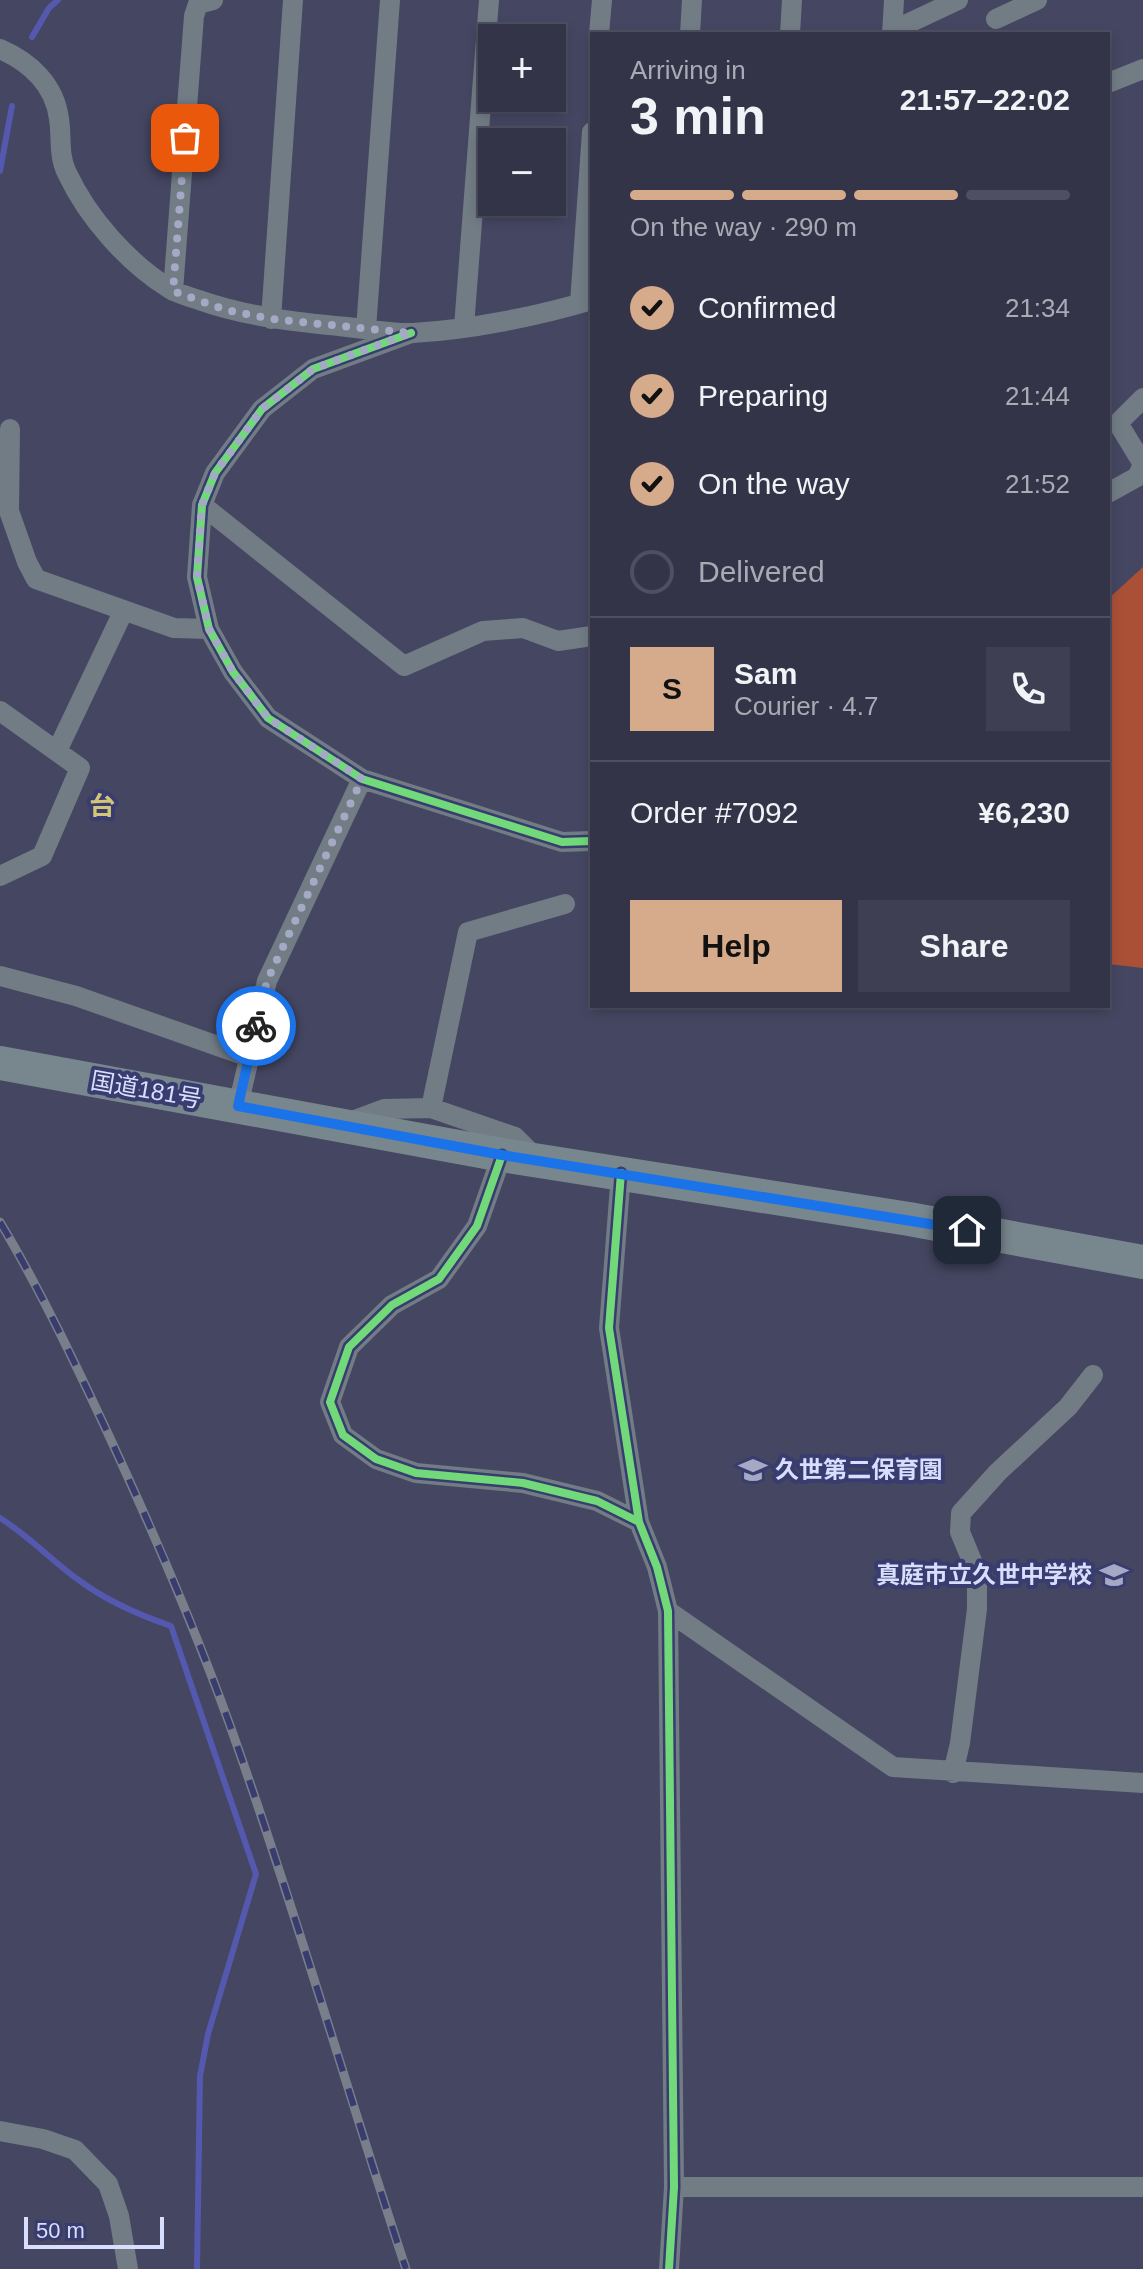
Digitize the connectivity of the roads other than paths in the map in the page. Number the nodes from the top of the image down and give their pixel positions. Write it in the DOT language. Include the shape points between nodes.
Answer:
graph roads {
  1 [pos="213,0"];
  2 [pos="293,0"];
  3 [pos="390,0"];
  4 [pos="489,0"];
  5 [pos="602,0"];
  6 [pos="692,0"];
  7 [pos="792,0"];
  8 [pos="894,0"];
  9 [pos="958,0"];
  10 [pos="1037,0"];
  11 [pos="996,19"];
  12 [pos="599,32"];
  13 [pos="690,32"];
  14 [pos="790,32"];
  15 [pos="892,32"];
  16 [pos="894,32"];
  17 [pos="0,49"];
  18 [pos="1143,69"];
  19 [pos="1110,82"];
  20 [pos="590,188"];
  21 [pos="173,291"];
  22 [pos="586,301"];
  23 [pos="271,319"];
  24 [pos="464,327"];
  25 [pos="366,329"];
  26 [pos="411,333"];
  27 [pos="1143,398"];
  28 [pos="10,429"];
  29 [pos="1143,465"];
  30 [pos="1110,492"];
  31 [pos="202,505"];
  32 [pos="124,610"];
  33 [pos="209,629"];
  34 [pos="590,636"];
  35 [pos="0,711"];
  36 [pos="57,751"];
  37 [pos="362,779"];
  38 [pos="590,841"];
  39 [pos="0,876"];
  40 [pos="565,904"];
  41 [pos="0,976"];
  42 [pos="249,1057"];
  43 [pos="0,1063"];
  44 [pos="238,1106"];
  45 [pos="431,1108"];
  46 [pos="341,1125"];
  47 [pos="502,1155"];
  48 [pos="538,1160"];
  49 [pos="621,1173"];
  50 [pos="1143,1262"];
  51 [pos="1093,1375"];
  52 [pos="639,1522"];
  53 [pos="668,1611"];
  54 [pos="953,1773"];
  55 [pos="1143,1783"];
  56 [pos="0,2131"];
  57 [pos="674,2187"];
  58 [pos="1143,2187"];
  59 [pos="128,2269"];
  60 [pos="669,2269"];
  1 -- 21 [label="street" via="198,4 194,16"];
  2 -- 23 [label="street"];
  3 -- 25 [label="street"];
  4 -- 24 [label="street"];
  5 -- 12 [label="street"];
  6 -- 13 [label="street"];
  7 -- 14 [label="street"];
  8 -- 15 [label="street"];
  9 -- 16 [label="street"];
  10 -- 11 [label="street"];
  17 -- 21 [label="street" via="34,70 53,93 65,170 87,207 109,235"];
  18 -- 19 [label="street"];
  20 -- 22 [label="street"];
  21 -- 23 [label="street"];
  22 -- 24 [label="street"];
  23 -- 25 [label="street"];
  24 -- 26 [label="street"];
  25 -- 26 [label="street"];
  26 -- 31 [label="street" via="313,369 262,409 215,473"];
  27 -- 29 [label="street" via="1118,423"];
  28 -- 32 [label="street" via="9,511 36,579"];
  29 -- 30 [label="street" via="1137,477"];
  31 -- 33 [label="street" via="197,577"];
  31 -- 34 [label="street" via="404,666 483,631 523,628 558,641"];
  32 -- 33 [label="street" via="174,628"];
  32 -- 36 [label="street"];
  33 -- 37 [label="street" via="268,718"];
  35 -- 36 [label="street"];
  36 -- 39 [label="street" via="80,768 42,856"];
  37 -- 38 [label="street" via="562,842"];
  37 -- 42 [label="street" via="267,981"];
  40 -- 45 [label="street" via="468,932"];
  41 -- 42 [label="street" via="76,996"];
  42 -- 44 [label="street"];
  43 -- 44 [label="highway, 国道181号"];
  44 -- 46 [label="highway, 国道181号"];
  45 -- 46 [label="street" via="384,1109"];
  45 -- 48 [label="street" via="515,1137"];
  46 -- 47 [label="highway, 国道181号"];
  47 -- 48 [label="highway, 国道181号"];
  47 -- 52 [label="street" via="477,1226 439,1279 392,1305 349,1347 330,1402 343,1435 376,1459 416,1473 523,1483 597,1501"];
  48 -- 49 [label="highway, 国道181号"];
  49 -- 50 [label="highway, 国道181号"];
  49 -- 52 [label="street" via="609,1328"];
  51 -- 54 [label="street" via="1068,1407 961,1513 960,1532 977,1573 977,1609"];
  52 -- 53 [label="street"];
  53 -- 54 [label="street" via="893,1767"];
  53 -- 57 [label="street"];
  54 -- 55 [label="street"];
  56 -- 59 [label="street" via="75,2150 108,2184"];
  57 -- 58 [label="street"];
  57 -- 60 [label="street"];
}
